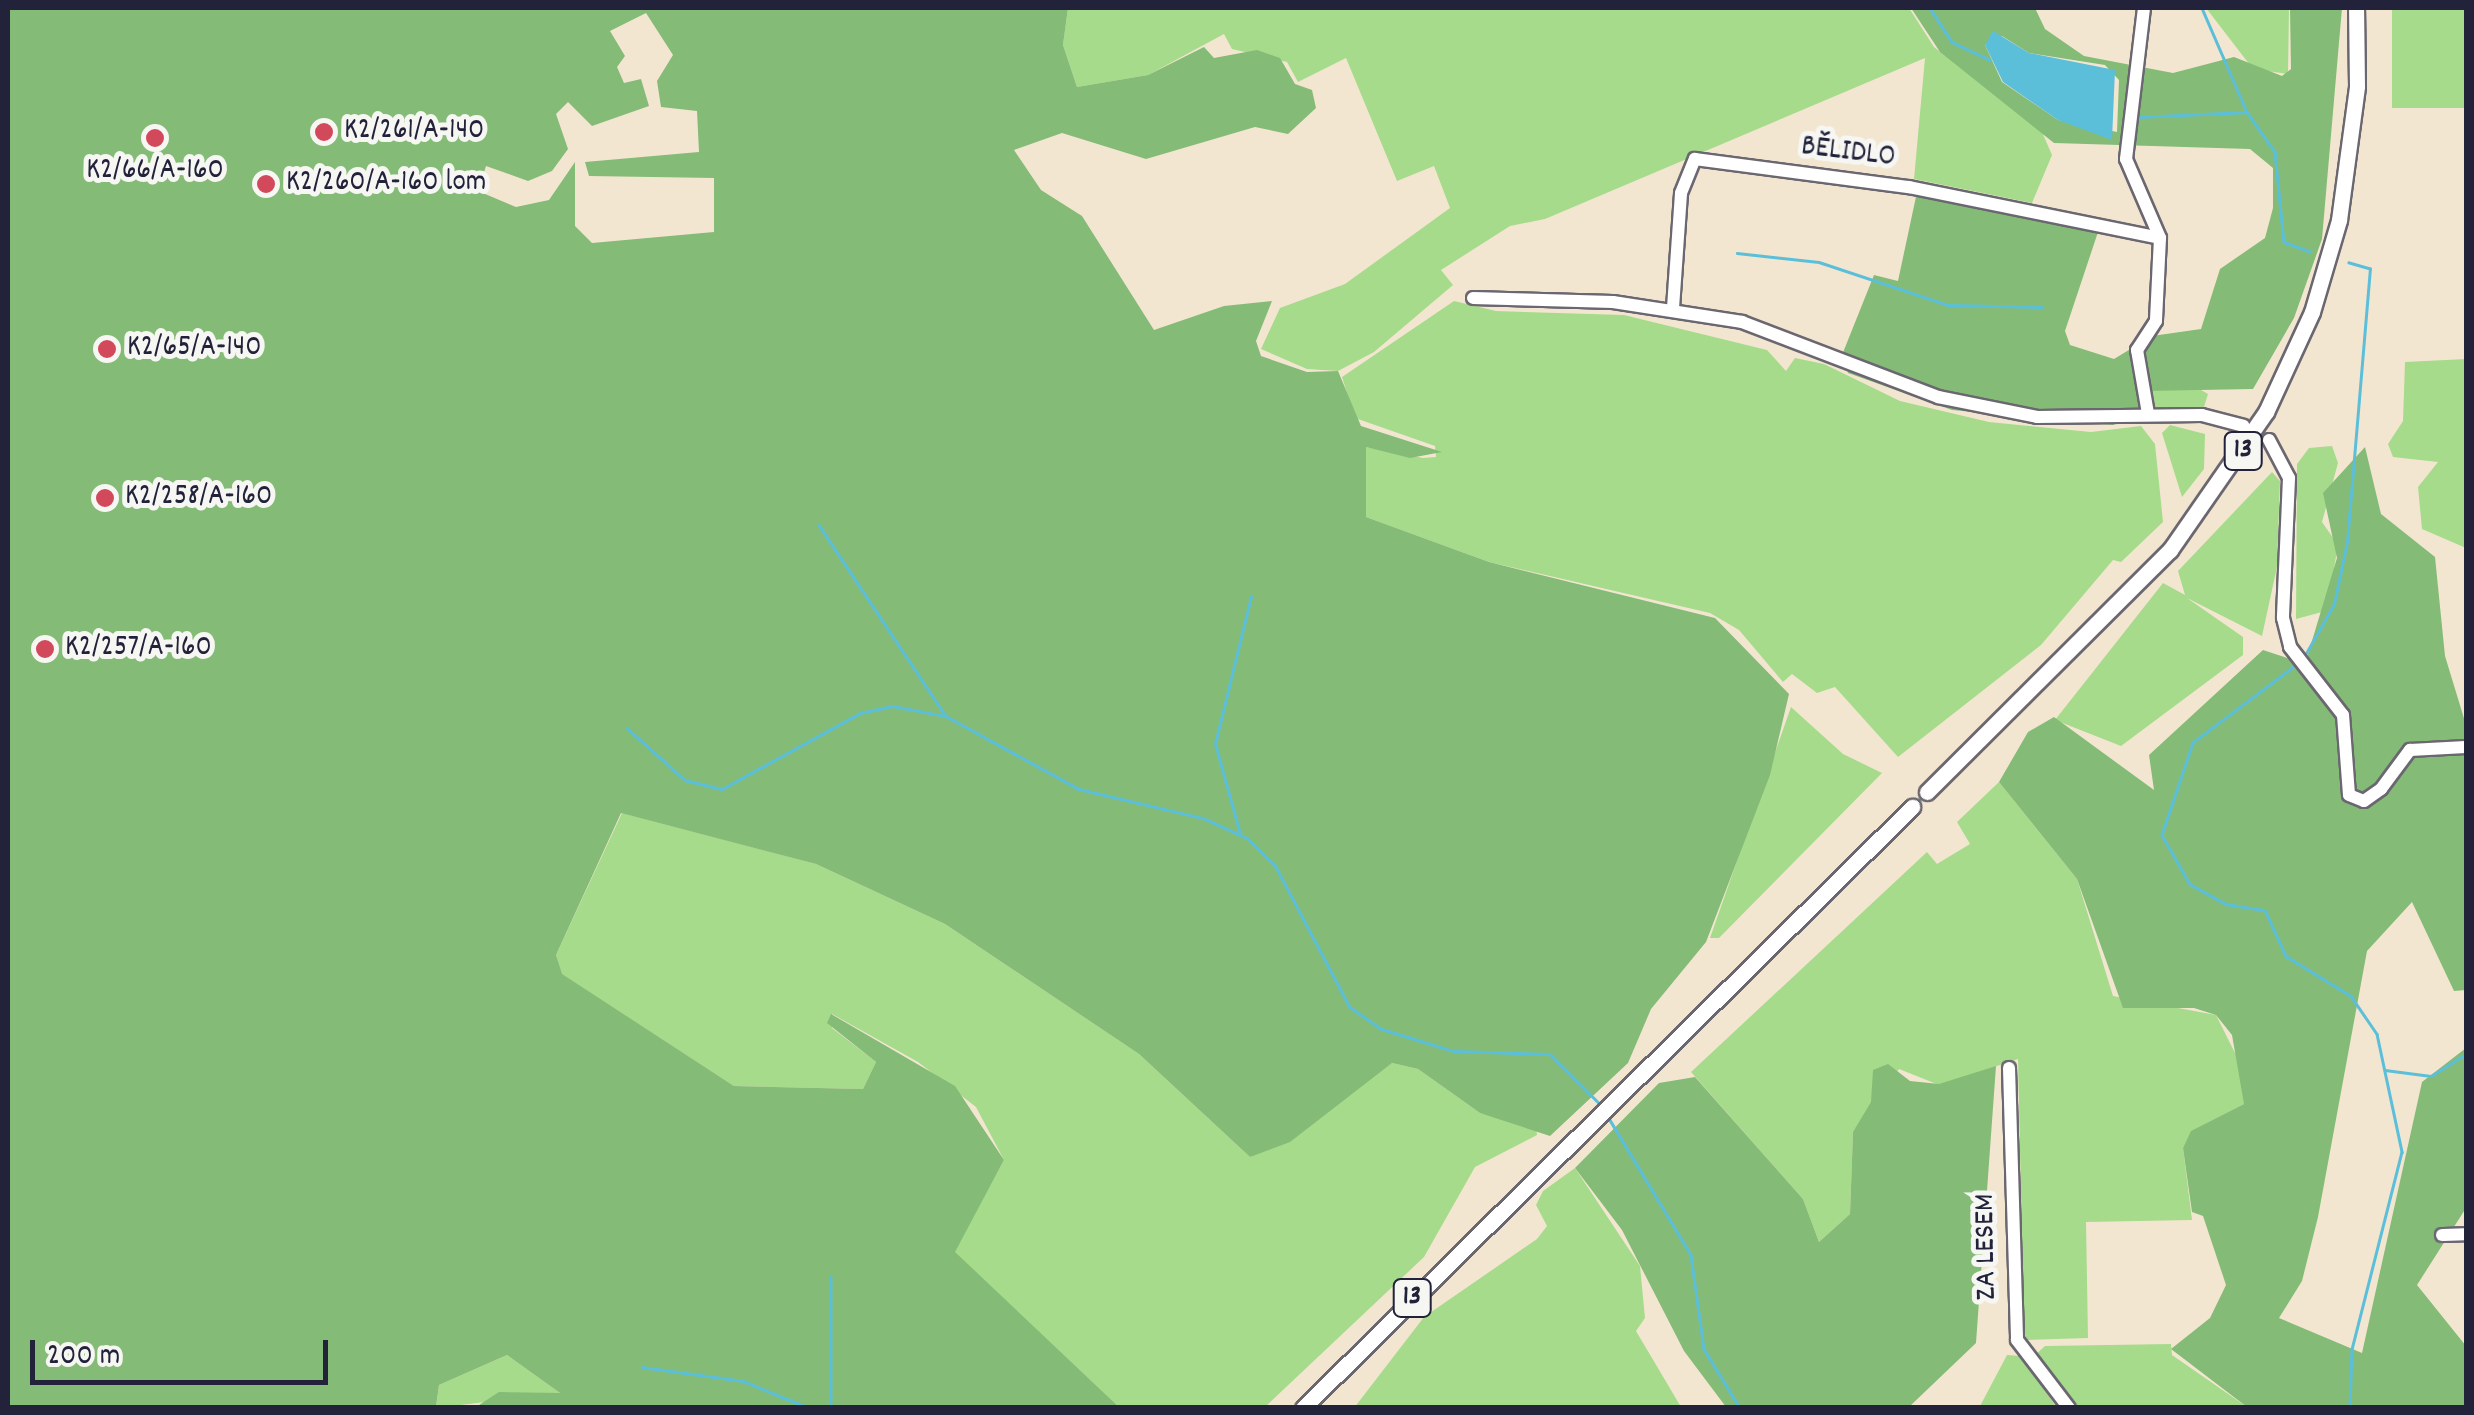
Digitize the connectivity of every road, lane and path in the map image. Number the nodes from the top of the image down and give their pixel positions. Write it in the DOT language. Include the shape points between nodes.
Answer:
graph roads {
  1 [pos="2144,8"];
  2 [pos="2356,8"];
  3 [pos="2160,238"];
  4 [pos="1473,298"];
  5 [pos="1673,308"];
  6 [pos="2148,414"];
  7 [pos="2244,426"];
  8 [pos="2269,440"];
  9 [pos="2466,747"];
  10 [pos="1927,792"];
  11 [pos="1912,807"];
  12 [pos="2009,1068"];
  13 [pos="2466,1234"];
  14 [pos="2442,1235"];
  15 [pos="1303,1408"];
  16 [pos="2069,1408"];
  1 -- 3 [label="street" via="2126,160"];
  2 -- 10 [label="main road, 13" via="2355,119 2339,220 2312,312 2257,428 2158,563"];
  3 -- 5 [label="street, BĚLIDLO" via="1909,187 1695,159 1682,193"];
  3 -- 6 [label="street" via="2156,321 2136,350"];
  4 -- 5 [label="street"];
  5 -- 6 [label="street" via="1742,322 1938,396 2037,417"];
  6 -- 7 [label="street"];
  8 -- 9 [label="street" via="2289,478 2283,618 2290,647 2343,715 2348,795 2364,801 2381,789 2410,750"];
  11 -- 15 [label="main road, 13"];
  12 -- 16 [label="street, ZA LESEM" via="2017,1340"];
  13 -- 14 [label="street"];
}
